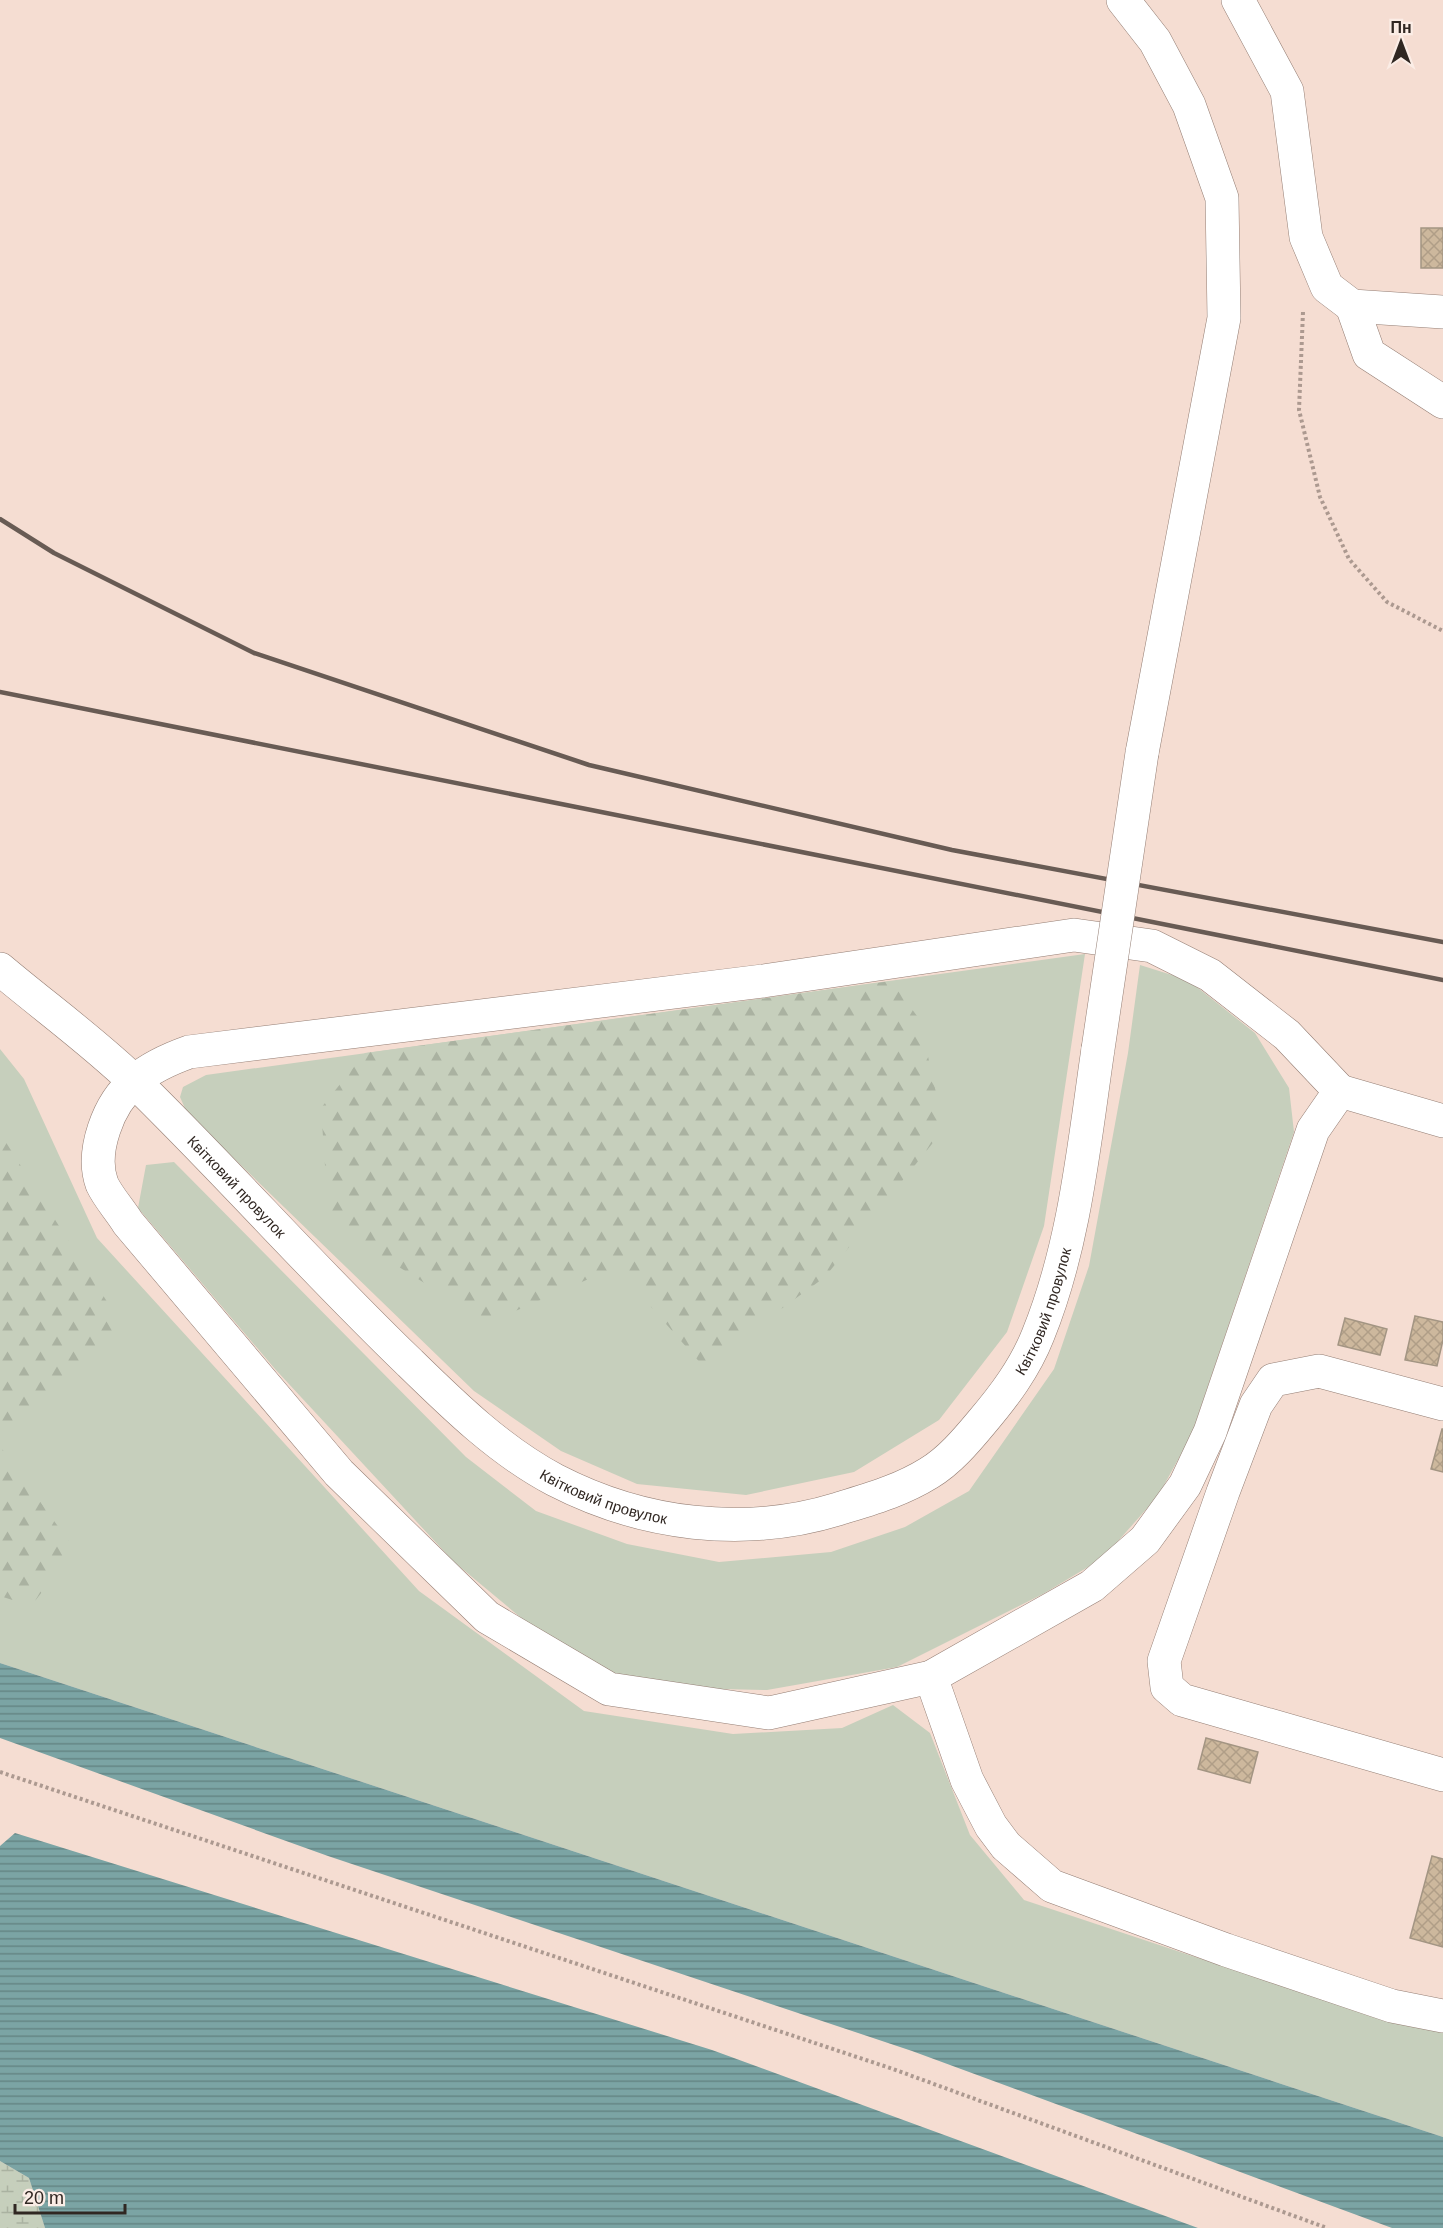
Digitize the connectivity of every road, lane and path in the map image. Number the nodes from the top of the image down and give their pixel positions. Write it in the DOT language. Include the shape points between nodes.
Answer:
graph roads {
  1 [pos="1123,0"];
  2 [pos="1238,0"];
  3 [pos="1303,306"];
  4 [pos="1352,306"];
  5 [pos="1443,312"];
  6 [pos="1443,402"];
  7 [pos="1443,631"];
  8 [pos="0,969"];
  9 [pos="135,1081"];
  10 [pos="1340,1091"];
  11 [pos="1443,1121"];
  12 [pos="1443,1404"];
  13 [pos="931,1677"];
  14 [pos="0,1772"];
  15 [pos="1443,1775"];
  16 [pos="1443,2016"];
  17 [pos="1327,2228"];
  1 -- 9 [label="street, Квітковий провулок, bridge" via="1155,41 1189,105 1222,198 1224,318 1142,753 1075,1201 1060,1271 1038,1337 1010,1388 964,1443 933,1471 904,1487 825,1513 754,1526 679,1522 613,1504 554,1479 475,1425 370,1326"];
  2 -- 4 [label="street" via="1287,91 1306,237 1327,287"];
  3 -- 7 [label="path" via="1299,410 1320,497 1349,559 1387,602"];
  4 -- 5 [label="street"];
  4 -- 6 [label="street" via="1369,354"];
  8 -- 9 [label="street, Квітковий провулок"];
  9 -- 10 [label="street" via="161,1062 189,1052 763,981 1074,935 1152,946 1210,975 1287,1035"];
  9 -- 13 [label="street" via="112,1106 97,1150 102,1184 339,1473 487,1617 609,1689 769,1713"];
  10 -- 11 [label="street"];
  10 -- 13 [label="street" via="1313,1130 1210,1432 1185,1485 1145,1540 1092,1586"];
  12 -- 15 [label="street" via="1319,1371 1273,1380 1256,1405 1164,1661 1167,1687 1182,1700"];
  13 -- 16 [label="street" via="967,1780 991,1827 1006,1846 1052,1886 1392,2006"];
  14 -- 17 [label="path" via="894,2069"];
}
